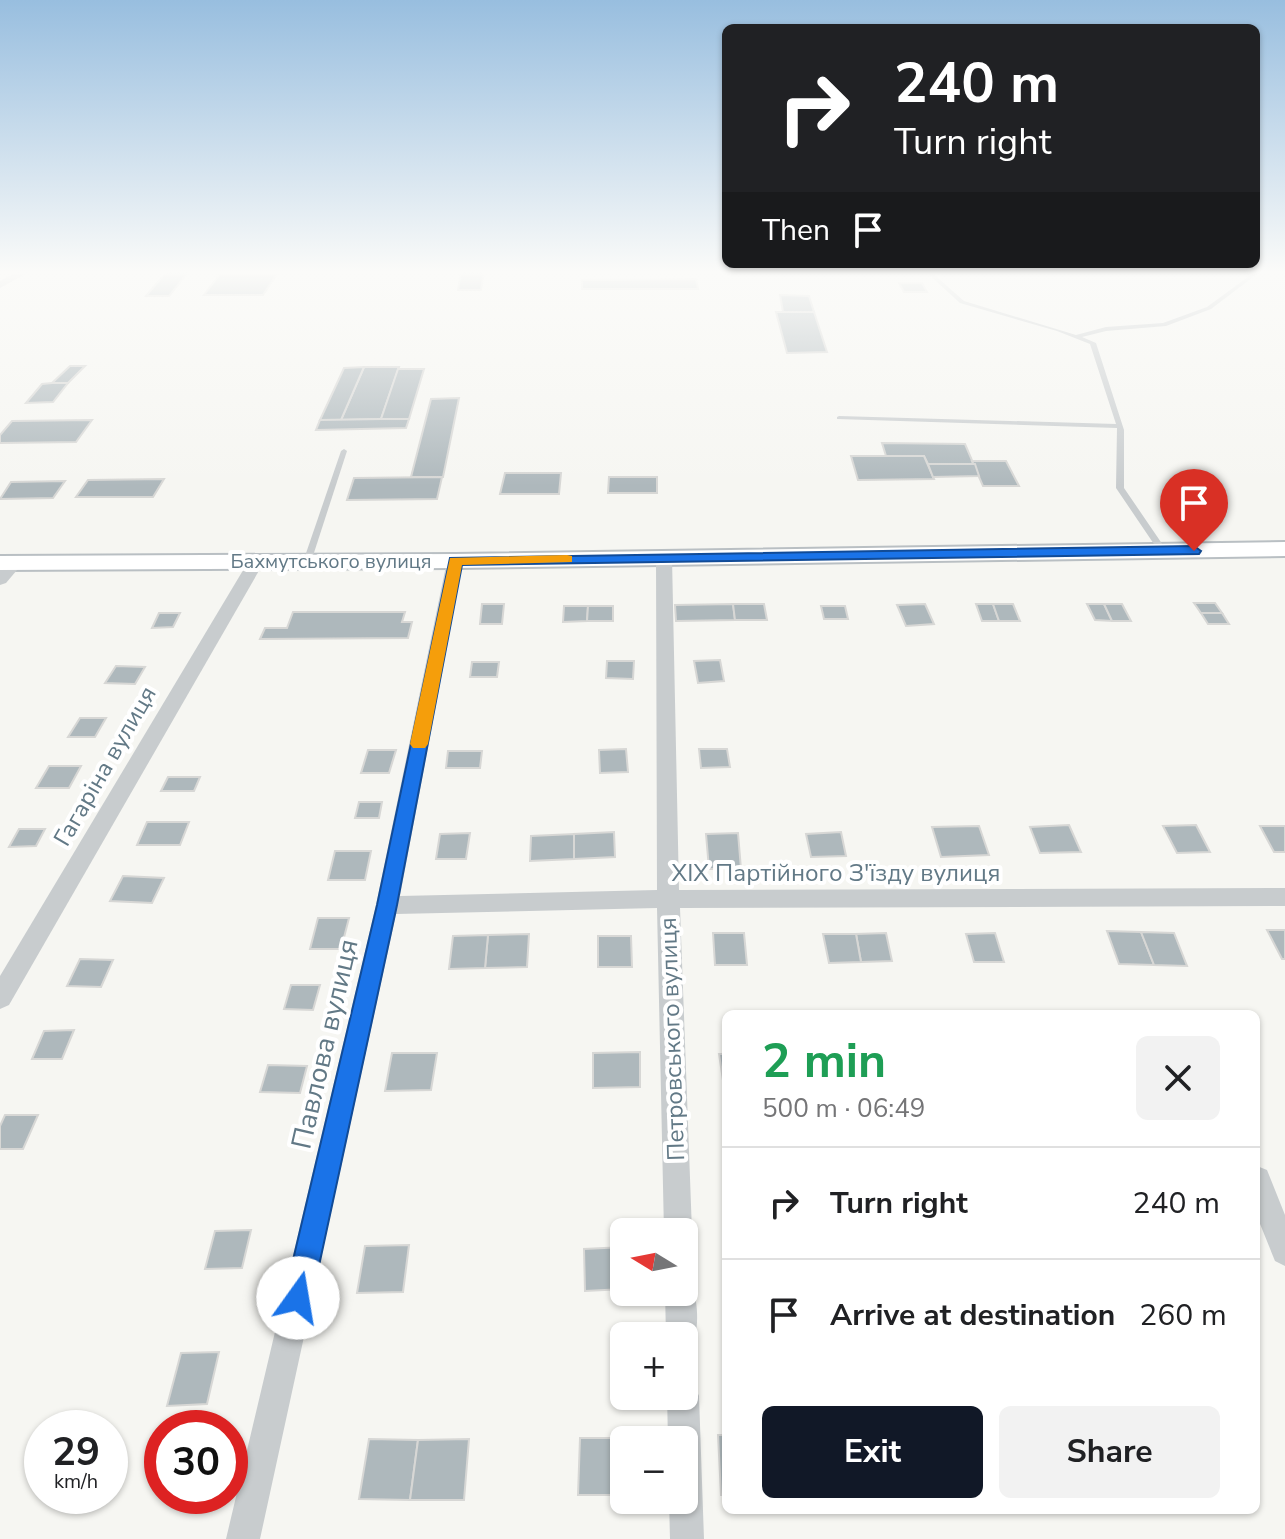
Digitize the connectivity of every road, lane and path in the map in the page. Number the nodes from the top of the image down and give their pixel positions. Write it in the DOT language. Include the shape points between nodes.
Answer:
graph roads {
  1 [pos="1092,343"];
  2 [pos="839,418"];
  3 [pos="1119,426"];
  4 [pos="344,451"];
  5 [pos="1285,549"];
  6 [pos="1163,551"];
  7 [pos="664,558"];
  8 [pos="455,561"];
  9 [pos="256,562"];
  10 [pos="307,562"];
  11 [pos="5,568"];
  12 [pos="1285,897"];
  13 [pos="668,899"];
  14 [pos="387,905"];
  15 [pos="0,998"];
  16 [pos="1260,1188"];
  17 [pos="678,1218"];
  18 [pos="1285,1251"];
  19 [pos="683,1410"];
  20 [pos="243,1539"];
  21 [pos="687,1539"];
  1 -- 3 [label="lane"];
  2 -- 3 [label="lane"];
  3 -- 6 [label="lane" via="1120,488"];
  4 -- 10 [label="lane"];
  5 -- 6 [label="main road, Бахмутського вулиця"];
  6 -- 7 [label="main road, Бахмутського вулиця"];
  7 -- 8 [label="main road, Бахмутського вулиця"];
  7 -- 13 [label="street, Петровського вулиця"];
  8 -- 10 [label="main road, Бахмутського вулиця"];
  8 -- 14 [label="street, Павлова вулиця"];
  9 -- 10 [label="main road, Бахмутського вулиця"];
  9 -- 11 [label="main road, Бахмутського вулиця"];
  9 -- 15 [label="street, Гагаріна вулиця"];
  12 -- 13 [label="street, XIX Партійного З'їзду вулиця"];
  13 -- 14 [label="street, XIX Партійного З'їзду вулиця"];
  13 -- 17 [label="street, Петровського вулиця"];
  14 -- 20 [label="street, Павлова вулиця"];
  16 -- 18 [label="street"];
  19 -- 21 [label="street"];
}
